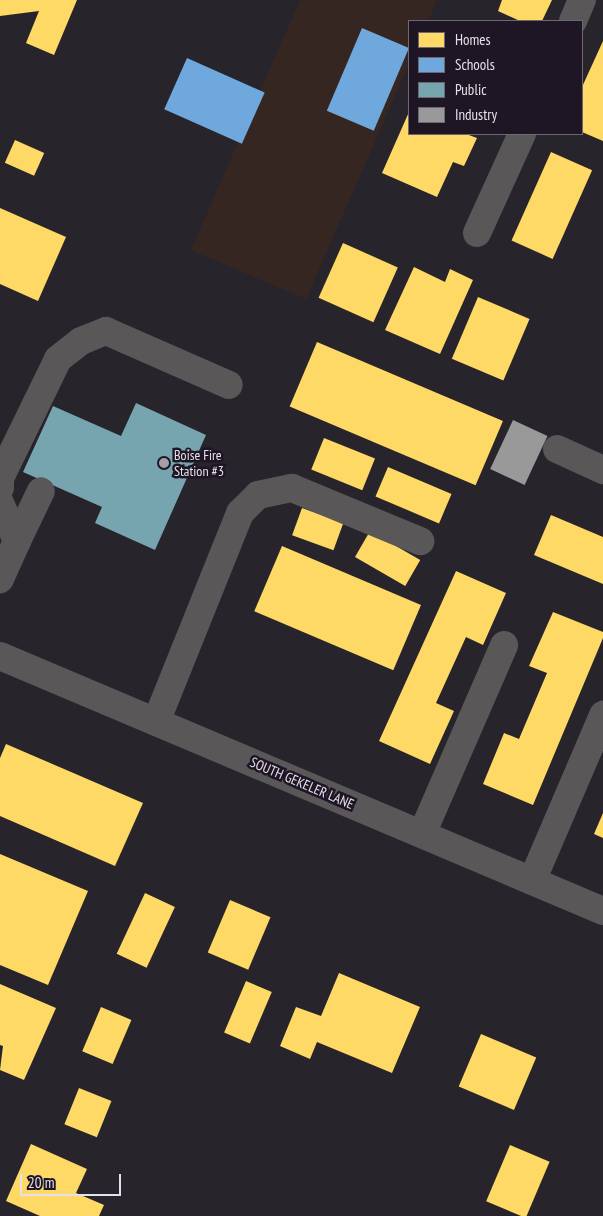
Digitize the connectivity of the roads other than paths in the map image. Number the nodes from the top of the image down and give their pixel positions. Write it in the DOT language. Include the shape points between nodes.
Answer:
graph roads {
  1 [pos="582,0"];
  2 [pos="573,20"];
  3 [pos="522,135"];
  4 [pos="477,233"];
  5 [pos="229,385"];
  6 [pos="557,449"];
  7 [pos="603,470"];
  8 [pos="0,488"];
  9 [pos="41,491"];
  10 [pos="0,503"];
  11 [pos="17,541"];
  12 [pos="420,541"];
  13 [pos="0,579"];
  14 [pos="504,645"];
  15 [pos="0,656"];
  16 [pos="603,715"];
  17 [pos="156,722"];
  18 [pos="422,834"];
  19 [pos="532,881"];
  20 [pos="603,911"];
  1 -- 2 [label="street"];
  3 -- 4 [label="street"];
  5 -- 8 [label="street" via="106,331 80,341 58,359 0,478"];
  6 -- 7 [label="street"];
  9 -- 11 [label="street"];
  10 -- 11 [label="street"];
  11 -- 13 [label="street"];
  12 -- 17 [label="street" via="292,488 258,496 240,513"];
  14 -- 18 [label="street"];
  15 -- 17 [label="street, SOUTH GEKELER LANE"];
  16 -- 19 [label="street"];
  17 -- 18 [label="street, SOUTH GEKELER LANE"];
  18 -- 19 [label="street, SOUTH GEKELER LANE"];
  19 -- 20 [label="street, SOUTH GEKELER LANE"];
}
